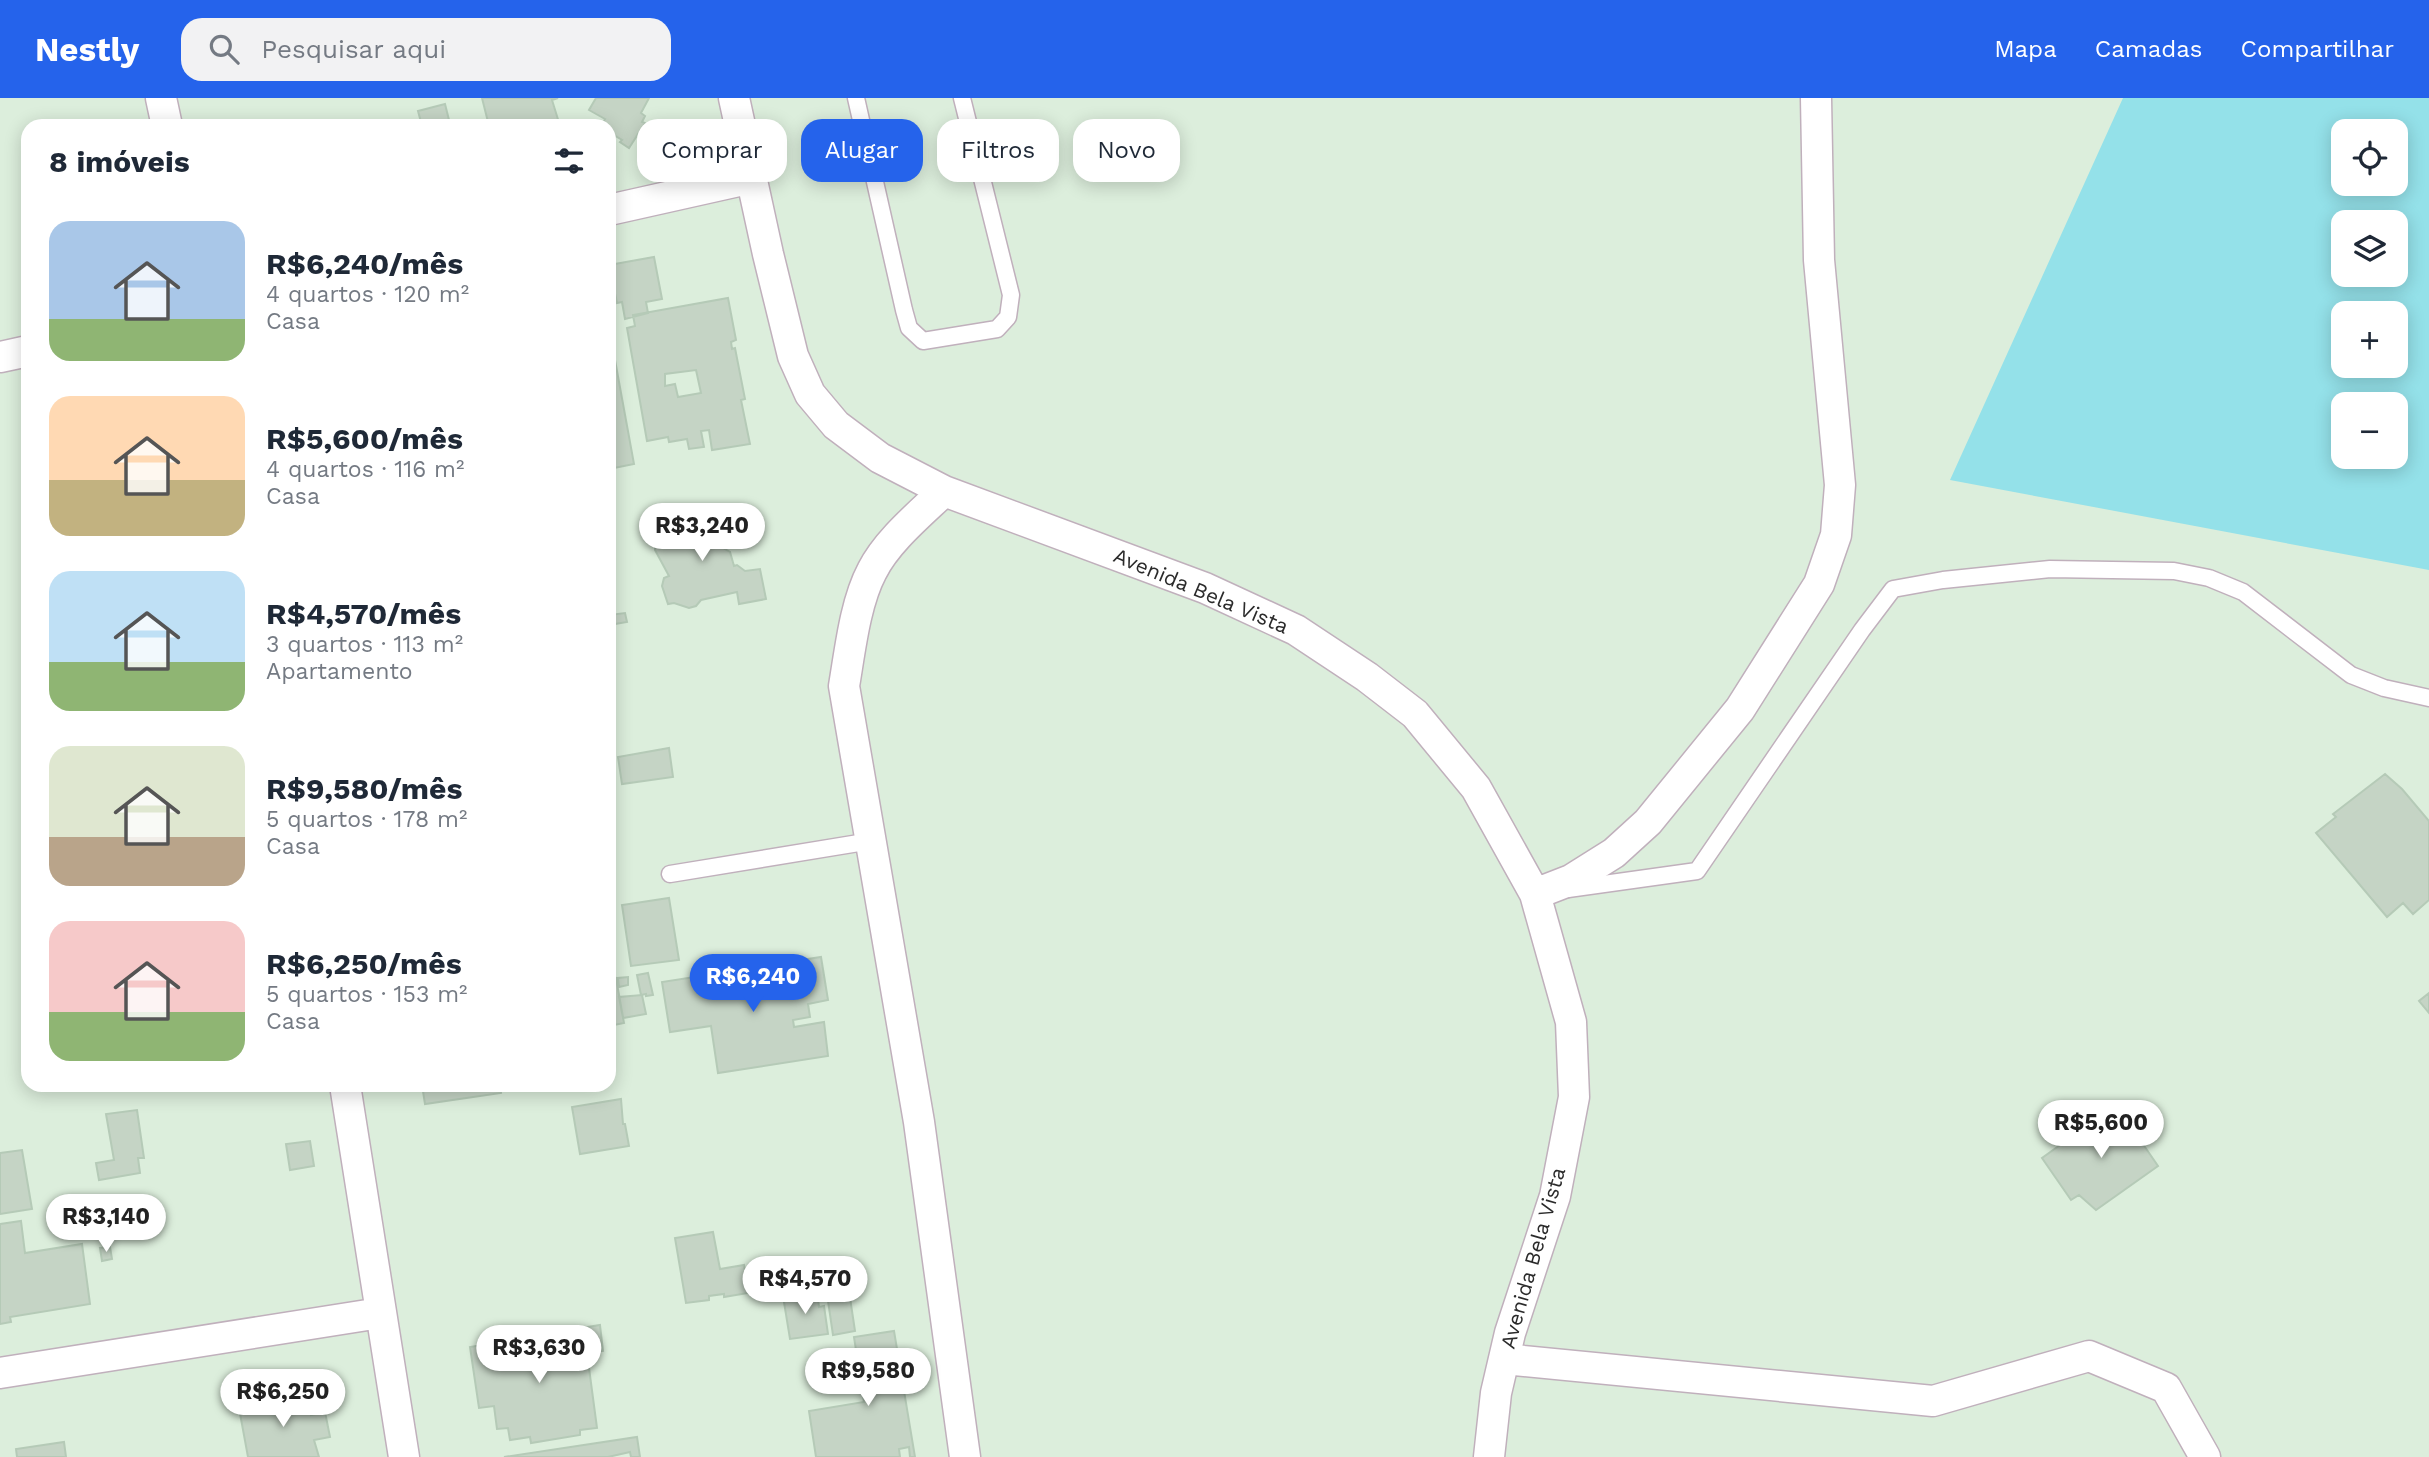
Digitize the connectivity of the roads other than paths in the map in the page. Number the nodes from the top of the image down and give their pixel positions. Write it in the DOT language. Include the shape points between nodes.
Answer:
graph roads {
  1 [pos="161,98"];
  2 [pos="734,98"];
  3 [pos="856,98"];
  4 [pos="962,98"];
  5 [pos="1816,98"];
  6 [pos="166,119"];
  7 [pos="739,119"];
  8 [pos="734,182"];
  9 [pos="753,182"];
  10 [pos="616,208"];
  11 [pos="21,352"];
  12 [pos="0,357"];
  13 [pos="944,491"];
  14 [pos="2429,698"];
  15 [pos="871,841"];
  16 [pos="670,874"];
  17 [pos="1535,894"];
  18 [pos="346,1092"];
  19 [pos="380,1313"];
  20 [pos="1504,1359"];
  21 [pos="0,1373"];
  22 [pos="404,1457"];
  23 [pos="965,1457"];
  24 [pos="1489,1457"];
  25 [pos="2205,1457"];
  1 -- 6 [label="street"];
  2 -- 7 [label="street, Avenida Bela Vista"];
  3 -- 4 [label="lane" via="904,310 909,328 923,341 997,329 1008,317 1011,295"];
  5 -- 17 [label="street" via="1819,260 1840,485 1836,535 1819,584 1740,709 1648,822 1614,853 1571,880"];
  8 -- 10 [label="street"];
  9 -- 13 [label="street, Avenida Bela Vista" via="793,356 810,394 836,425 880,458"];
  11 -- 12 [label="street"];
  13 -- 15 [label="street" via="900,533 872,570 854,625 844,686"];
  13 -- 17 [label="street, Avenida Bela Vista" via="1205,588 1296,630 1367,677 1415,714 1476,788"];
  14 -- 17 [label="lane" via="2351,675 2244,592 2209,578 2174,571 2050,569 1893,589 1697,871"];
  15 -- 16 [label="lane"];
  15 -- 23 [label="street" via="919,1122"];
  17 -- 20 [label="street, Avenida Bela Vista" via="1571,1022 1574,1097 1555,1196"];
  18 -- 19 [label="street"];
  19 -- 21 [label="street"];
  19 -- 22 [label="street"];
  20 -- 24 [label="street, Avenida Bela Vista"];
  20 -- 25 [label="street" via="1933,1401 2089,1356 2166,1388"];
}
